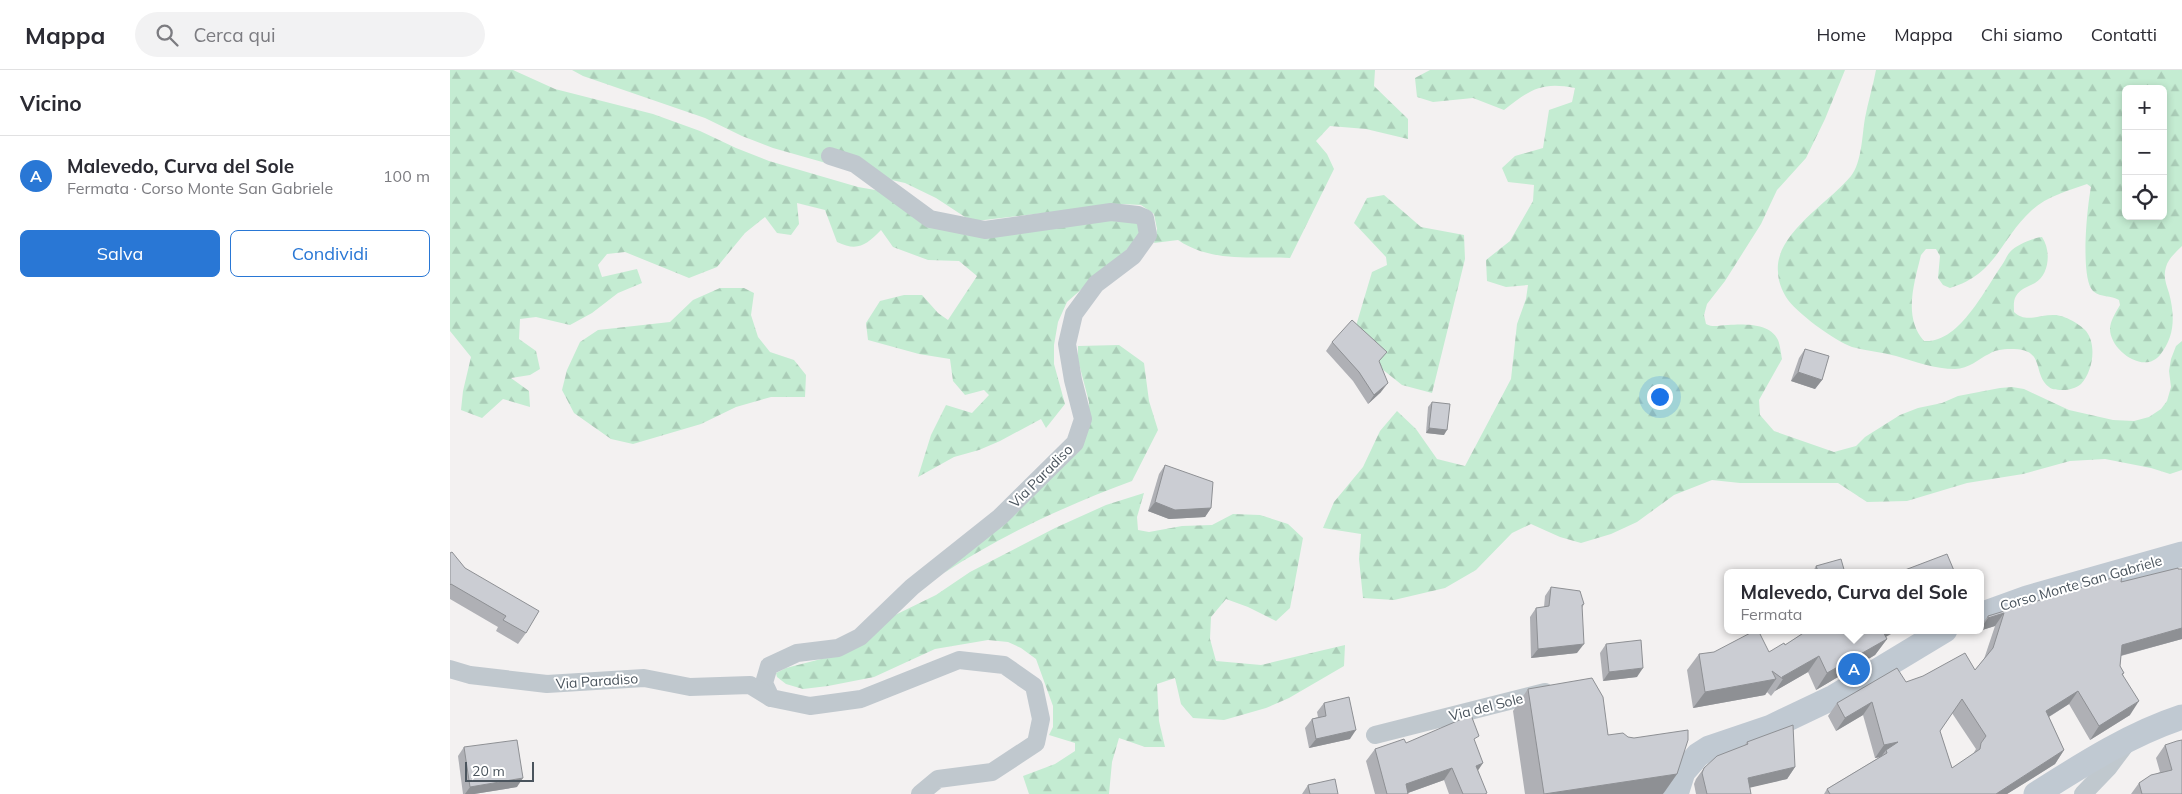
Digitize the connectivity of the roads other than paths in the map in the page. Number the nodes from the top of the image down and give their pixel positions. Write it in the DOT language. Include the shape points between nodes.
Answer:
graph roads {
  1 [pos="830,156"];
  2 [pos="2182,554"];
  3 [pos="1984,614"];
  4 [pos="1937,634"];
  5 [pos="450,669"];
  6 [pos="1561,688"];
  7 [pos="771,698"];
  8 [pos="2182,717"];
  9 [pos="1376,735"];
  10 [pos="2128,741"];
  11 [pos="1684,744"];
  12 [pos="1708,748"];
  13 [pos="920,794"];
  14 [pos="1676,794"];
  15 [pos="2036,794"];
  16 [pos="2083,794"];
  1 -- 7 [label="street, Via Paradiso" via="855,164 930,219 985,230 1112,212 1145,218 1148,235 1133,256 1096,284 1074,314 1067,344 1072,380 1083,419 1075,443 1000,517 912,588 860,637 838,648 797,653 769,666 764,683"];
  2 -- 3 [label="main road, Corso Monte San Gabriele" via="2027,598"];
  4 -- 12 [label="main road" via="1834,697 1771,727"];
  5 -- 7 [label="street, Via Paradiso" via="470,676 547,684 644,678 690,687 750,685"];
  6 -- 9 [label="street, Via del Sole"];
  7 -- 13 [label="street, Via Paradiso" via="810,706 861,699 958,660 1004,665 1034,686 1041,719 1036,743 992,772 938,779"];
  8 -- 10 [label="main road"];
  10 -- 15 [label="main road"];
  10 -- 16 [label="street"];
  11 -- 12 [label="street"];
  12 -- 14 [label="main road" via="1682,772"];
}
